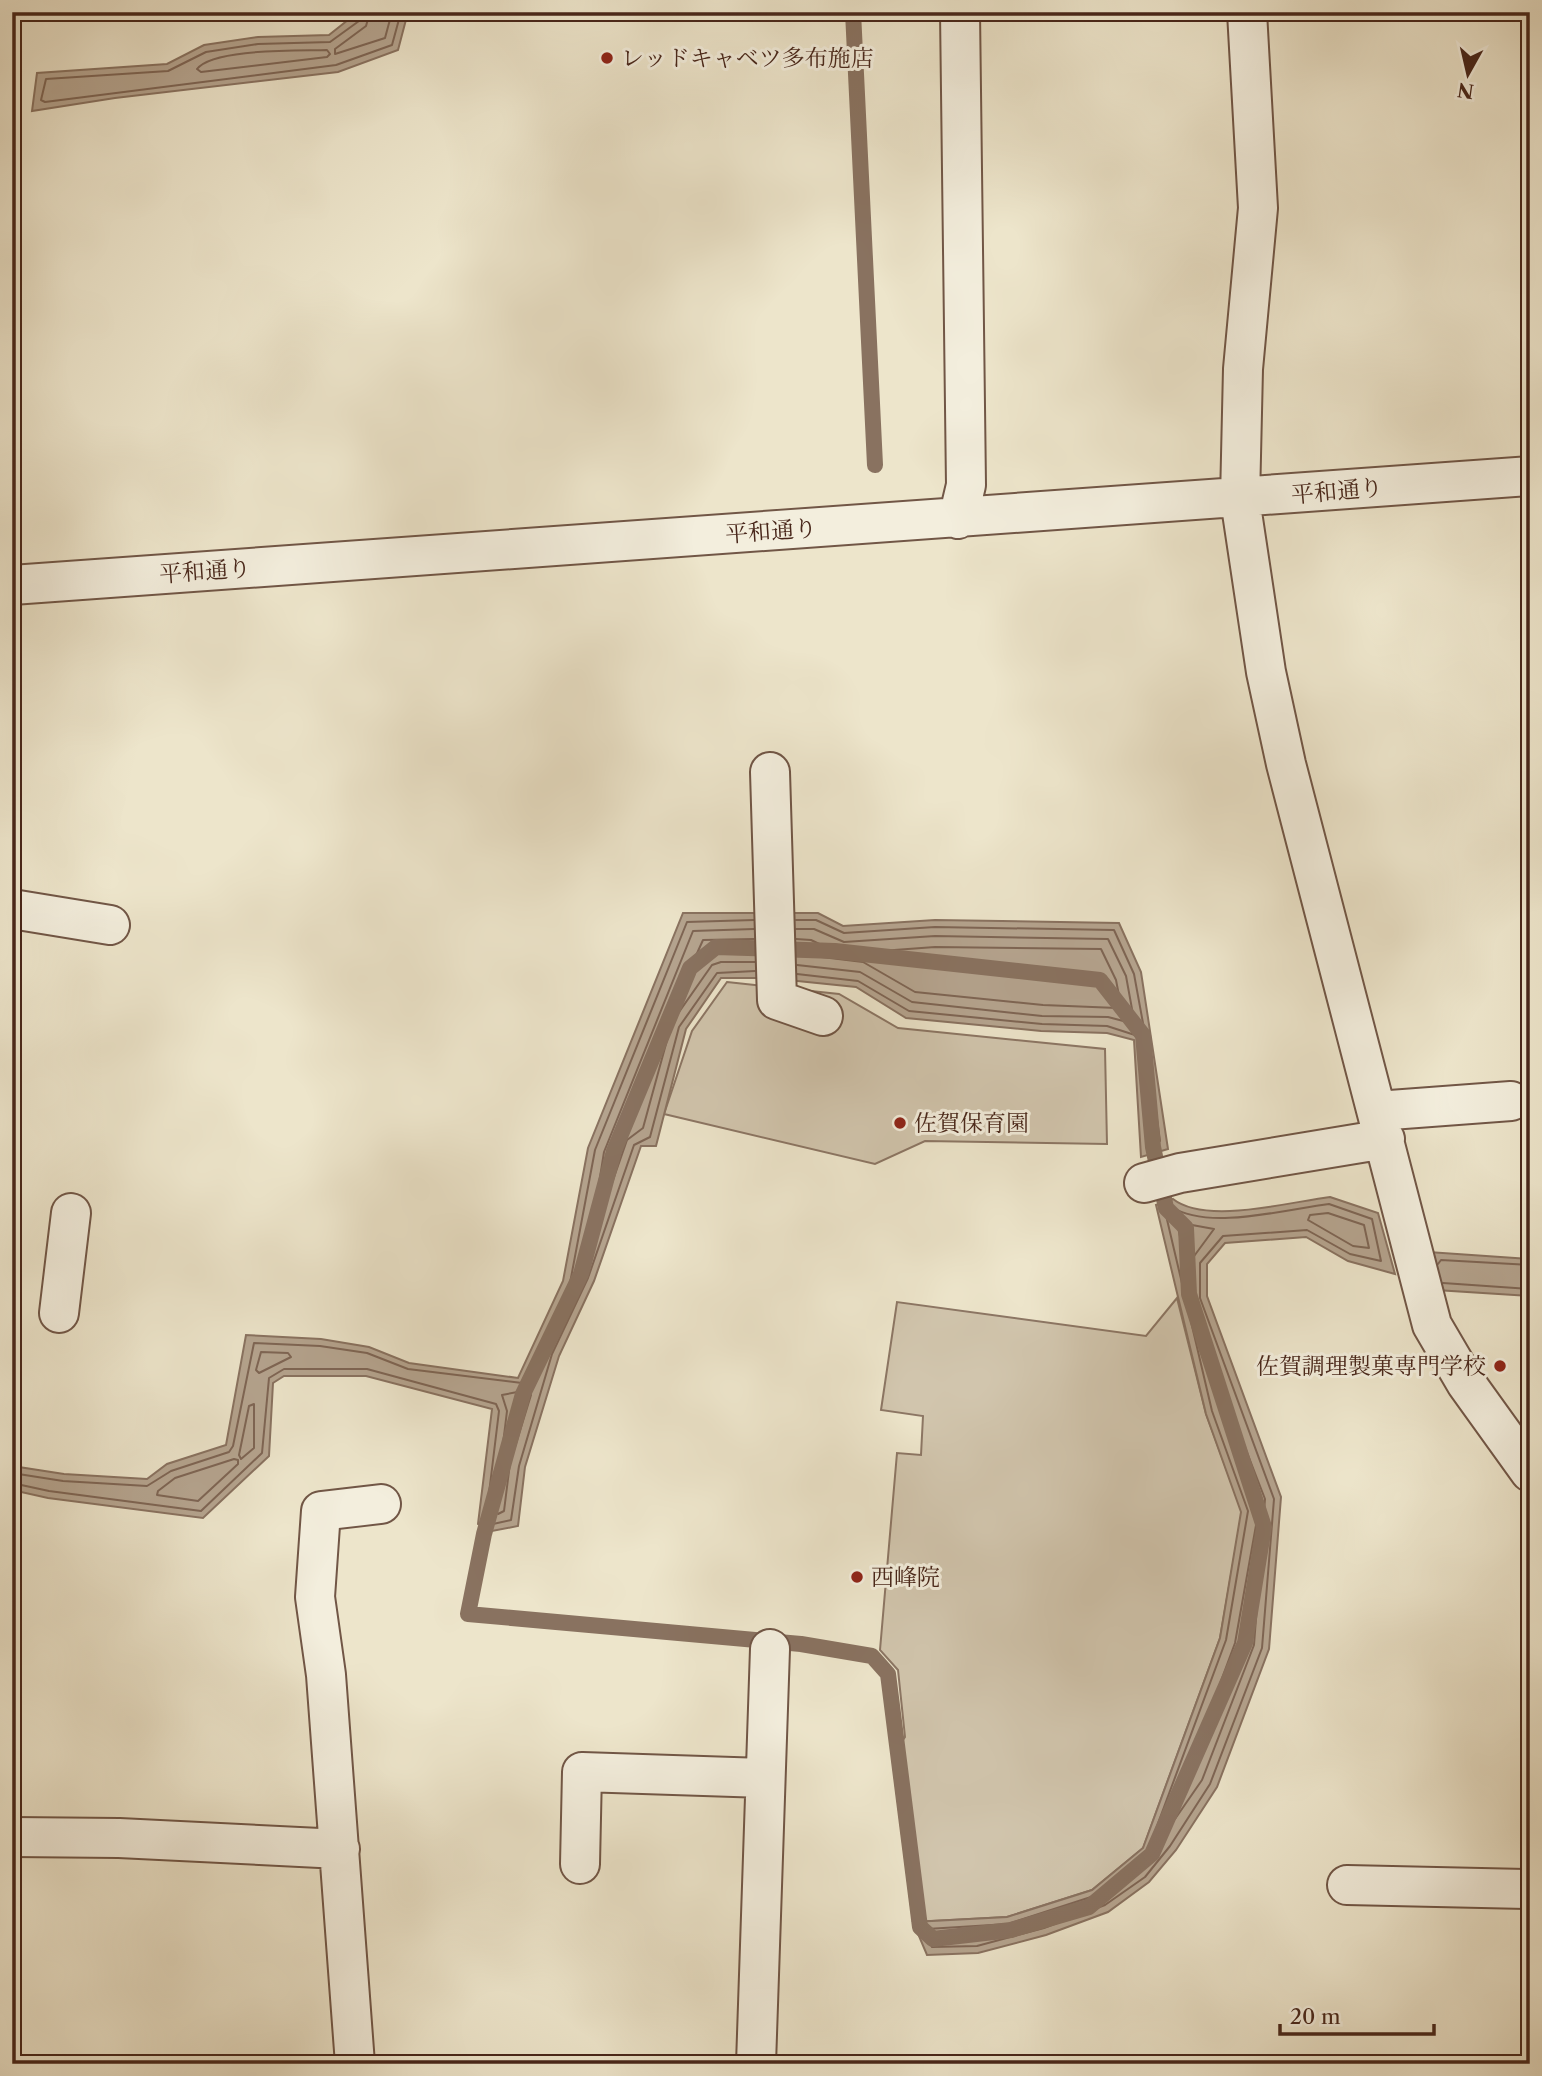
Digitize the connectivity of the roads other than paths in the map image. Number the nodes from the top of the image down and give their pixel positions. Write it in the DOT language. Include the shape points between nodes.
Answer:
graph roads {
  1 [pos="960,12"];
  2 [pos="1247,12"];
  3 [pos="1530,475"];
  4 [pos="1240,499"];
  5 [pos="958,519"];
  6 [pos="12,585"];
  7 [pos="770,772"];
  8 [pos="12,909"];
  9 [pos="110,925"];
  10 [pos="823,1016"];
  11 [pos="1511,1101"];
  12 [pos="1381,1125"];
  13 [pos="1162,1178"];
  14 [pos="71,1213"];
  15 [pos="59,1313"];
  16 [pos="1530,1472"];
  17 [pos="381,1504"];
  18 [pos="770,1650"];
  19 [pos="765,1778"];
  20 [pos="12,1837"];
  21 [pos="340,1849"];
  22 [pos="580,1864"];
  23 [pos="1347,1885"];
  24 [pos="1530,1889"];
  25 [pos="355,2064"];
  26 [pos="755,2064"];
  1 -- 5 [label="street" via="966,485"];
  2 -- 4 [label="street" via="1258,208 1243,369"];
  3 -- 4 [label="street, 平和通り"];
  4 -- 5 [label="street, 平和通り"];
  4 -- 12 [label="street" via="1283,751"];
  5 -- 6 [label="street, 平和通り"];
  7 -- 10 [label="street" via="777,1000"];
  8 -- 9 [label="street"];
  11 -- 12 [label="street"];
  12 -- 13 [label="street"];
  12 -- 16 [label="street" via="1432,1325 1466,1383"];
  14 -- 15 [label="street"];
  17 -- 21 [label="street" via="321,1511 315,1597"];
  18 -- 19 [label="street"];
  19 -- 22 [label="street" via="582,1772"];
  19 -- 26 [label="street"];
  20 -- 21 [label="street"];
  21 -- 25 [label="street"];
  23 -- 24 [label="street"];
}
